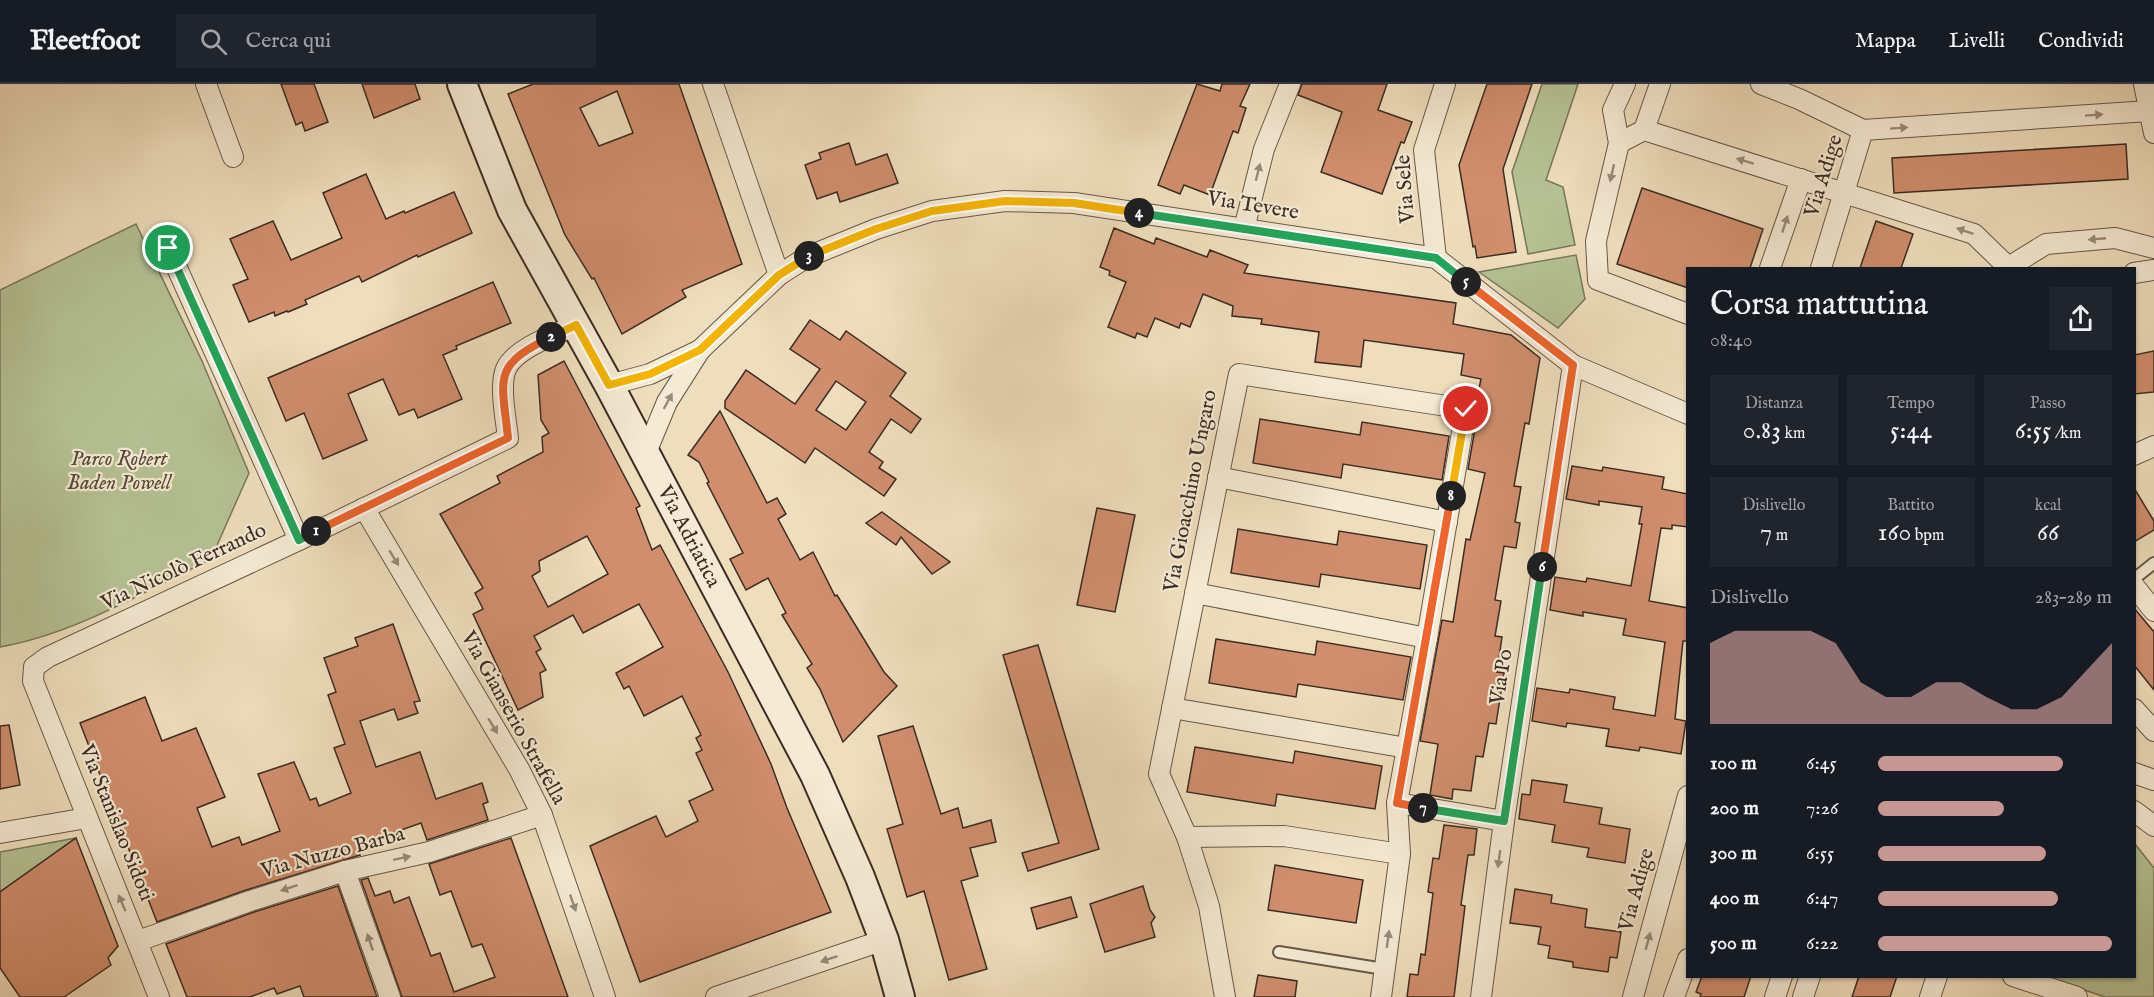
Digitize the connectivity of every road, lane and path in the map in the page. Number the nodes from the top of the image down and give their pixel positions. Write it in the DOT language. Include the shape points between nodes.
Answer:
graph roads {
  1 [pos="206,84"];
  2 [pos="462,84"];
  3 [pos="713,84"];
  4 [pos="1290,84"];
  5 [pos="1446,84"];
  6 [pos="1625,84"];
  7 [pos="1660,84"];
  8 [pos="1761,84"];
  9 [pos="2144,84"];
  10 [pos="2149,111"];
  11 [pos="1644,130"];
  12 [pos="1863,130"];
  13 [pos="2154,133"];
  14 [pos="1619,143"];
  15 [pos="233,157"];
  16 [pos="1801,179"];
  17 [pos="1845,192"];
  18 [pos="1244,229"];
  19 [pos="168,248"];
  20 [pos="2154,248"];
  21 [pos="1436,258"];
  22 [pos="1770,267"];
  23 [pos="1821,267"];
  24 [pos="2007,267"];
  25 [pos="2010,267"];
  26 [pos="2154,270"];
  27 [pos="2136,273"];
  28 [pos="779,275"];
  29 [pos="1686,313"];
  30 [pos="576,325"];
  31 [pos="700,350"];
  32 [pos="1573,365"];
  33 [pos="609,385"];
  34 [pos="1686,413"];
  35 [pos="2154,446"];
  36 [pos="2136,454"];
  37 [pos="645,455"];
  38 [pos="1218,477"];
  39 [pos="364,508"];
  40 [pos="1447,522"];
  41 [pos="299,540"];
  42 [pos="2154,563"];
  43 [pos="2136,589"];
  44 [pos="1195,594"];
  45 [pos="2154,611"];
  46 [pos="1428,638"];
  47 [pos="34,667"];
  48 [pos="1172,708"];
  49 [pos="2136,711"];
  50 [pos="2154,731"];
  51 [pos="1407,748"];
  52 [pos="2136,774"];
  53 [pos="2154,780"];
  54 [pos="1397,803"];
  55 [pos="1686,803"];
  56 [pos="2136,812"];
  57 [pos="542,815"];
  58 [pos="87,818"];
  59 [pos="1504,821"];
  60 [pos="2154,826"];
  61 [pos="0,833"];
  62 [pos="1188,837"];
  63 [pos="1400,854"];
  64 [pos="345,870"];
  65 [pos="884,940"];
  66 [pos="138,941"];
  67 [pos="1279,952"];
  68 [pos="1686,964"];
  69 [pos="1384,969"];
  70 [pos="1781,978"];
  71 [pos="1809,978"];
  72 [pos="1936,978"];
  73 [pos="2016,978"];
  74 [pos="2032,990"];
  75 [pos="159,997"];
  76 [pos="390,997"];
  77 [pos="605,997"];
  78 [pos="716,997"];
  79 [pos="900,997"];
  80 [pos="1225,997"];
  81 [pos="1381,997"];
  82 [pos="1480,997"];
  83 [pos="1633,997"];
  84 [pos="1674,997"];
  85 [pos="1775,997"];
  86 [pos="1803,997"];
  87 [pos="1930,997"];
  88 [pos="2077,997"];
  1 -- 15 [label="street"];
  2 -- 30 [label="street, Via Adriatica" via="512,210"];
  3 -- 28 [label="street"];
  18 -- 4 [label="street, one-way" via="1264,149"];
  5 -- 21 [label="street, Via Sele" via="1424,150"];
  6 -- 14 [label="street" via="1613,110"];
  7 -- 11 [label="street"];
  8 -- 12 [label="street"];
  9 -- 10 [label="street"];
  12 -- 10 [label="street, Via Adige, one-way"];
  10 -- 13 [label="street"];
  11 -- 14 [label="street"];
  16 -- 11 [label="street, one-way"];
  12 -- 17 [label="street, Via Adige"];
  14 -- 29 [label="street, one-way" via="1596,241 1598,280"];
  16 -- 17 [label="street"];
  22 -- 16 [label="street, Via Adige, one-way"];
  17 -- 23 [label="street, Via Adige"];
  24 -- 17 [label="street, one-way" via="1974,234"];
  18 -- 21 [label="street, Via Tevere"];
  18 -- 28 [label="street, Via Tevere" via="1074,203 1005,201 932,211 876,229 807,257"];
  19 -- 41 [label="street"];
  20 -- 25 [label="street, one-way" via="2115,238 2046,244"];
  21 -- 32 [label="street, Via Tevere"];
  26 -- 27 [label="street"];
  28 -- 31 [label="street, Via Tevere"];
  30 -- 33 [label="street, Via Adriatica"];
  30 -- 39 [label="street, Via Nicolò Ferrando" via="528,348 506,368 503,385 508,438"];
  31 -- 33 [label="street" via="650,374"];
  37 -- 31 [label="street, one-way" via="667,402"];
  32 -- 34 [label="street, Via Tevere"];
  32 -- 59 [label="street, Via Po"];
  33 -- 37 [label="street, Via Adriatica"];
  35 -- 36 [label="street"];
  37 -- 65 [label="street, Via Adriatica" via="815,775"];
  38 -- 40 [label="street"];
  38 -- 40 [label="street, Via Gioacchino Ungaro" via="1239,374 1466,409"];
  38 -- 44 [label="street, Via Gioacchino Ungaro"];
  39 -- 41 [label="street, Via Nicolò Ferrando"];
  39 -- 57 [label="street, Via Gianserio Strafella, one-way" via="519,769"];
  40 -- 46 [label="street, Via Gioacchino Ungaro"];
  41 -- 47 [label="street, Via Nicolò Ferrando"];
  42 -- 43 [label="lane"];
  43 -- 45 [label="street"];
  44 -- 46 [label="street"];
  44 -- 48 [label="street, Via Gioacchino Ungaro"];
  46 -- 51 [label="street, Via Gioacchino Ungaro"];
  47 -- 58 [label="street, Via Stanislao Sidoti" via="33,681"];
  48 -- 51 [label="street"];
  48 -- 62 [label="street, Via Gioacchino Ungaro" via="1159,774"];
  49 -- 50 [label="street"];
  51 -- 54 [label="street, Via Gioacchino Ungaro"];
  52 -- 53 [label="street"];
  54 -- 59 [label="street"];
  54 -- 63 [label="street, Via Gioacchino Ungaro"];
  83 -- 55 [label="street, Via Adige, one-way"];
  56 -- 60 [label="street"];
  64 -- 57 [label="street, Via Nuzzo Barba, one-way" via="429,852"];
  57 -- 77 [label="street, Via Gianserio Strafella, one-way"];
  58 -- 61 [label="street"];
  66 -- 58 [label="street, Via Stanislao Sidoti, one-way"];
  59 -- 82 [label="street, Via Po, one-way"];
  62 -- 63 [label="street" via="1284,836"];
  62 -- 80 [label="street, Via Gioacchino Ungaro" via="1209,906"];
  69 -- 63 [label="street, Via Gioacchino Ungaro, one-way"];
  64 -- 66 [label="street, Via Nuzzo Barba, one-way"];
  76 -- 64 [label="street, one-way"];
  65 -- 78 [label="street, one-way"];
  65 -- 79 [label="street, Via Adriatica"];
  66 -- 75 [label="street, Via Stanislao Sidoti"];
  67 -- 69 [label="lane"];
  68 -- 84 [label="street"];
  69 -- 81 [label="street, Via Gioacchino Ungaro"];
  70 -- 85 [label="street"];
  71 -- 86 [label="street"];
  72 -- 87 [label="street"];
  73 -- 74 [label="street"];
  74 -- 88 [label="street"];
}
